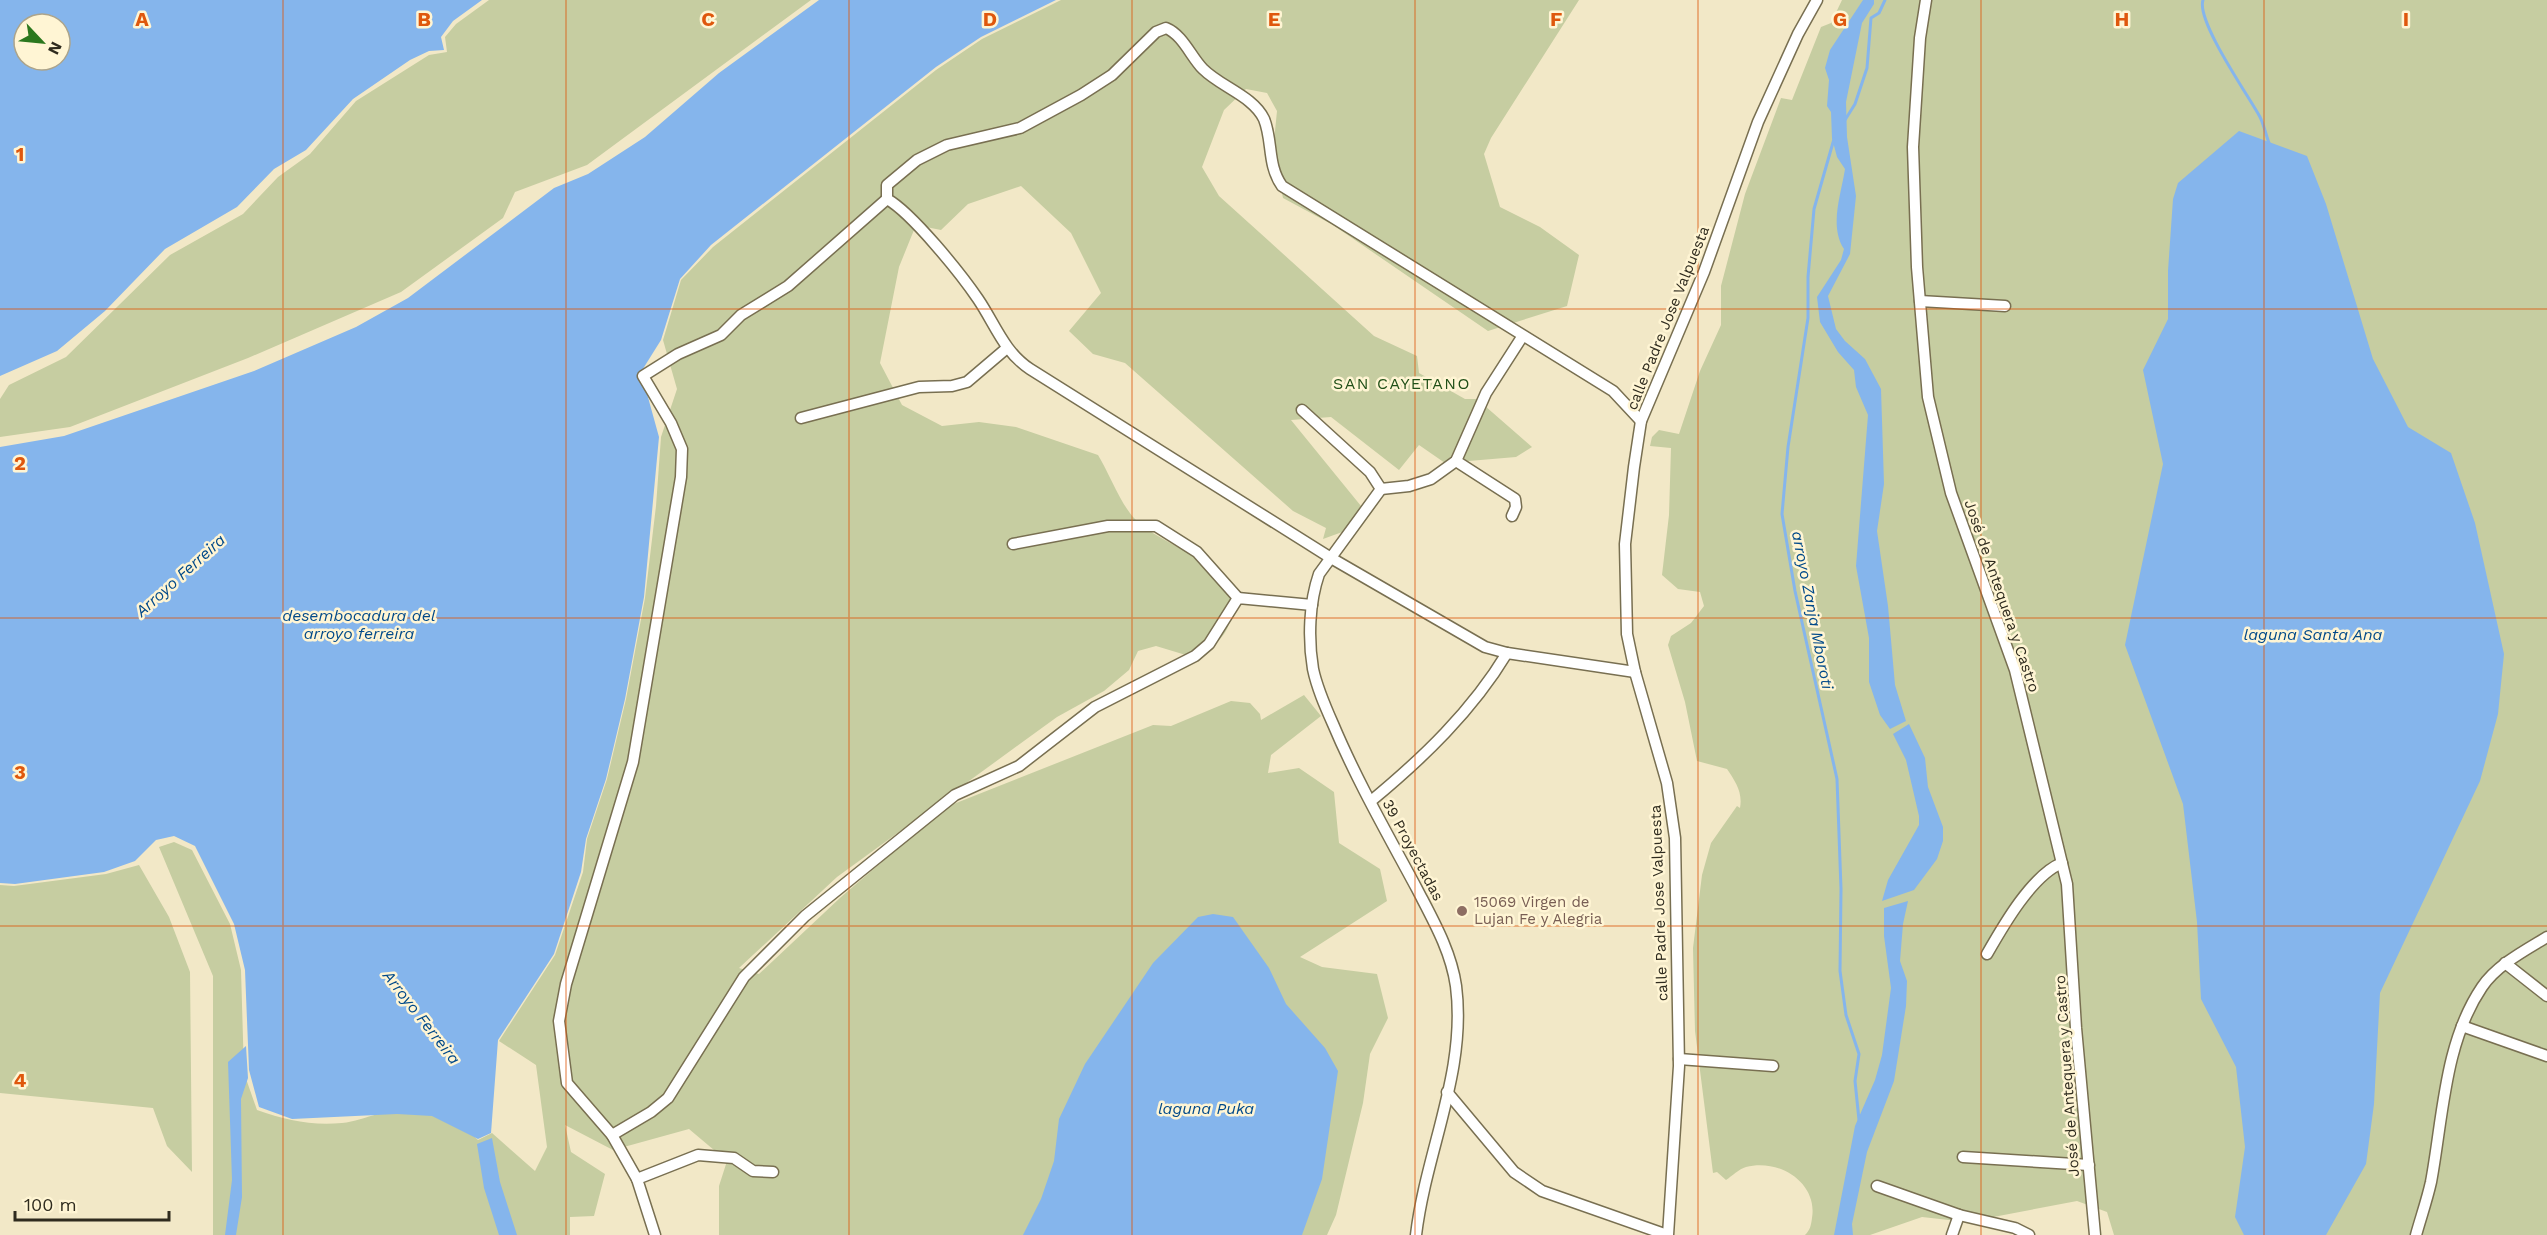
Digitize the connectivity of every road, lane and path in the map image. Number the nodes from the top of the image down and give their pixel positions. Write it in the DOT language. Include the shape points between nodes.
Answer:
graph roads {
  1 [pos="1817,0"];
  2 [pos="1926,0"];
  3 [pos="887,199"];
  4 [pos="1920,301"];
  5 [pos="2005,306"];
  6 [pos="1522,337"];
  7 [pos="1007,348"];
  8 [pos="1302,410"];
  9 [pos="801,418"];
  10 [pos="1641,421"];
  11 [pos="1456,461"];
  12 [pos="1381,489"];
  13 [pos="1512,516"];
  14 [pos="1014,544"];
  15 [pos="1331,558"];
  16 [pos="1238,598"];
  17 [pos="1312,605"];
  18 [pos="1507,652"];
  19 [pos="1635,672"];
  20 [pos="1371,801"];
  21 [pos="2062,863"];
  22 [pos="2547,937"];
  23 [pos="1987,954"];
  24 [pos="2505,963"];
  25 [pos="2547,996"];
  26 [pos="2462,1026"];
  27 [pos="2547,1056"];
  28 [pos="1679,1059"];
  29 [pos="1773,1066"];
  30 [pos="1448,1092"];
  31 [pos="612,1135"];
  32 [pos="1963,1157"];
  33 [pos="2089,1165"];
  34 [pos="773,1172"];
  35 [pos="637,1179"];
  36 [pos="1877,1186"];
  37 [pos="1959,1215"];
  38 [pos="655,1235"];
  39 [pos="1416,1235"];
  40 [pos="1668,1235"];
  41 [pos="1952,1235"];
  42 [pos="2029,1235"];
  43 [pos="2095,1235"];
  44 [pos="2416,1235"];
  1 -- 10 [label="street, calle Padre Jose Valpuesta" via="1758,122 1708,263"];
  2 -- 4 [label="street, José de Antequera y Castro" via="1913,147"];
  3 -- 6 [label="street" via="887,185 917,160 947,145 1020,128 1112,75 1156,32 1166,28 1208,74 1255,105 1264,120 1272,168 1282,186"];
  3 -- 7 [label="street" via="952,265"];
  3 -- 31 [label="street" via="788,286 741,315 721,335 678,354 643,376 682,449 681,477 633,762 566,984 559,1021 567,1083"];
  4 -- 5 [label="street"];
  4 -- 21 [label="street, José de Antequera y Castro" via="1928,397 1951,493 2015,670"];
  6 -- 10 [label="street" via="1613,391"];
  6 -- 11 [label="street" via="1486,393"];
  7 -- 9 [label="street" via="967,382 919,387"];
  7 -- 15 [label="street" via="1030,369"];
  8 -- 12 [label="street" via="1370,472"];
  10 -- 19 [label="street, calle Padre Jose Valpuesta" via="1625,544 1627,625"];
  11 -- 12 [label="street" via="1431,479"];
  11 -- 13 [label="street" via="1515,499"];
  12 -- 15 [label="street, 39 Proyectadas"];
  14 -- 16 [label="street" via="1108,526 1156,526 1197,552"];
  15 -- 17 [label="street, 39 Proyectadas" via="1319,574"];
  15 -- 18 [label="street" via="1485,646"];
  16 -- 17 [label="street"];
  16 -- 31 [label="street" via="1209,644 1195,656 1095,707 1019,766 956,795 805,916 744,977 668,1098"];
  17 -- 20 [label="street, 39 Proyectadas" via="1313,667 1318,688"];
  18 -- 19 [label="street"];
  18 -- 20 [label="street" via="1455,723 1425,755"];
  19 -- 28 [label="street, calle Padre Jose Valpuesta" via="1672,806"];
  20 -- 30 [label="street, 39 Proyectadas" via="1448,953 1456,985 1457,1030 1456,1059"];
  21 -- 23 [label="street" via="2051,868 2036,885 2003,926"];
  21 -- 33 [label="street, José de Antequera y Castro" via="2072,927 2076,1028"];
  22 -- 24 [label="street"];
  24 -- 25 [label="street"];
  24 -- 26 [label="street" via="2482,987"];
  26 -- 27 [label="street"];
  26 -- 44 [label="street"];
  28 -- 29 [label="street"];
  28 -- 40 [label="street, calle Padre Jose Valpuesta"];
  30 -- 39 [label="street, 39 Proyectadas"];
  30 -- 40 [label="street" via="1514,1172 1535,1186"];
  31 -- 35 [label="street"];
  32 -- 33 [label="street"];
  33 -- 43 [label="street, José de Antequera y Castro"];
  34 -- 35 [label="street" via="753,1171 734,1158 698,1155"];
  35 -- 38 [label="street"];
  36 -- 37 [label="street"];
  37 -- 41 [label="street"];
  37 -- 42 [label="street"];
}
